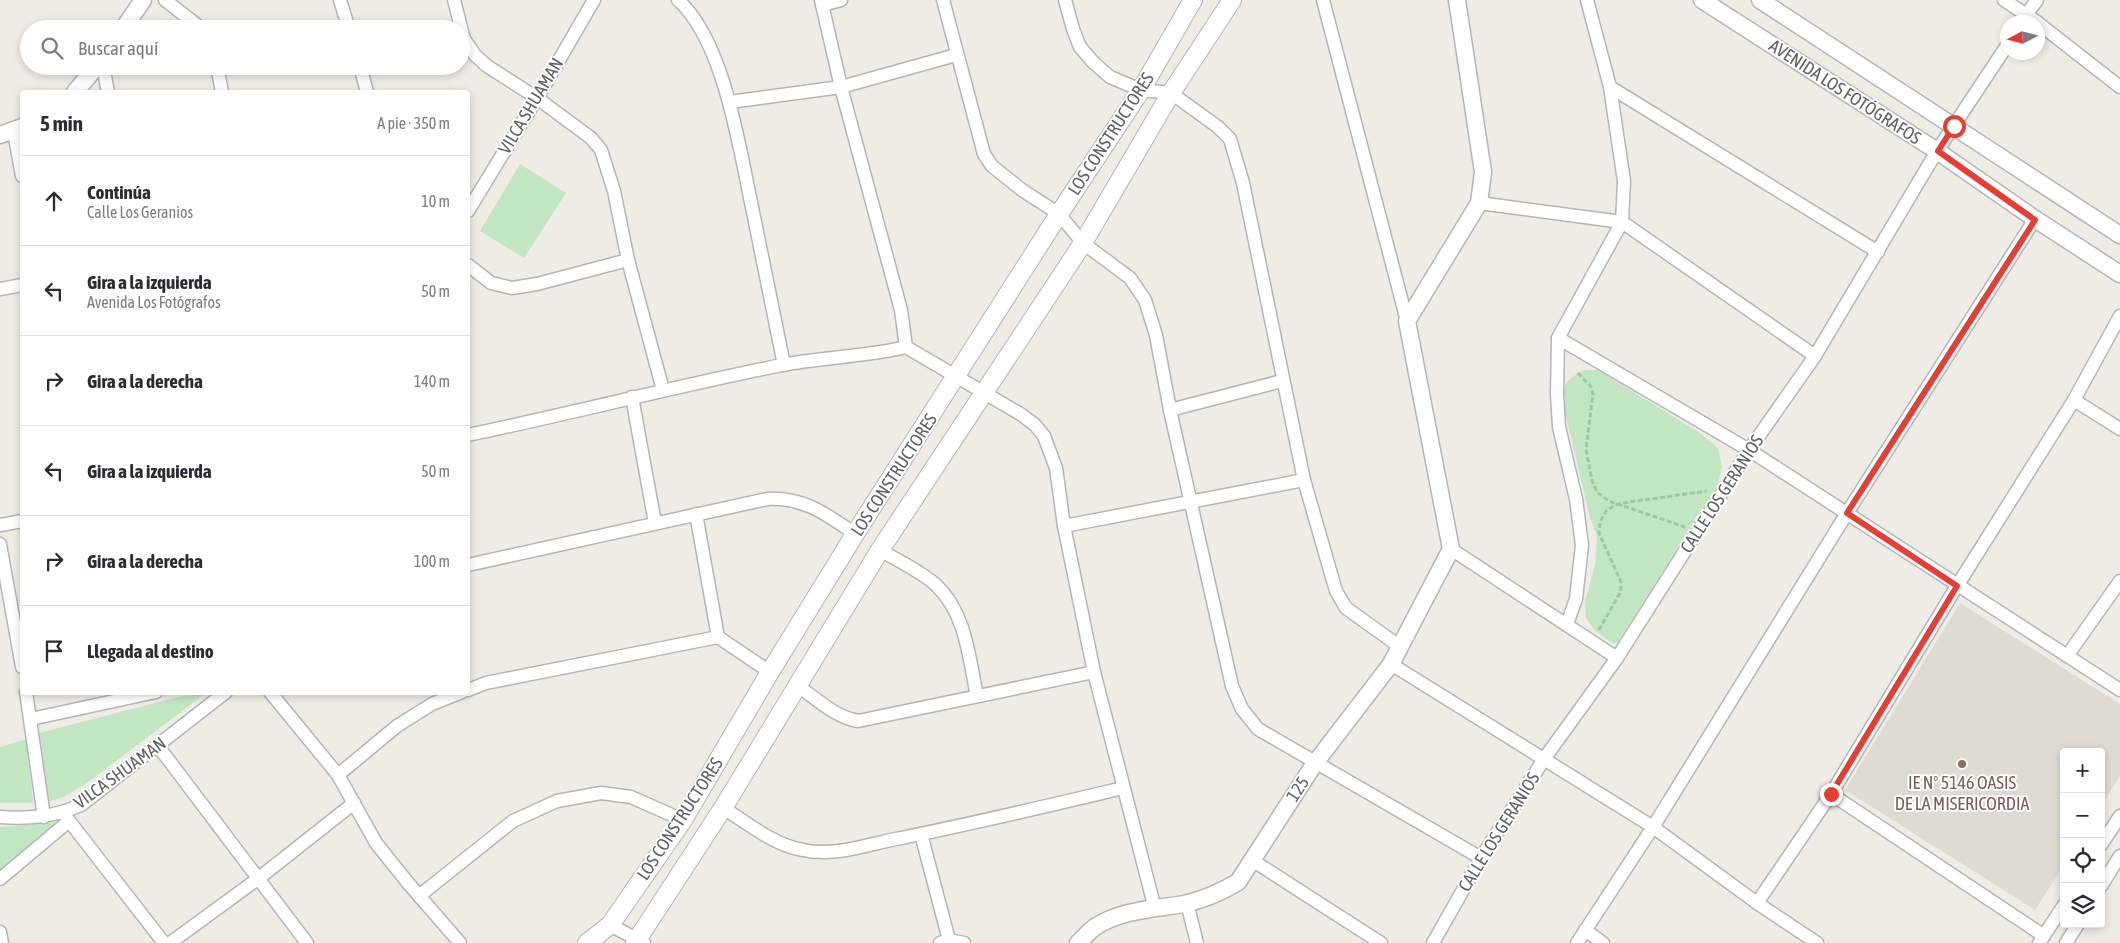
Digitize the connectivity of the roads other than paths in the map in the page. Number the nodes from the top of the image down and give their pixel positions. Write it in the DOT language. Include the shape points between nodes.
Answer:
graph roads {
  1 [pos="143,0"];
  2 [pos="165,0"];
  3 [pos="340,0"];
  4 [pos="454,0"];
  5 [pos="594,0"];
  6 [pos="678,0"];
  7 [pos="842,0"];
  8 [pos="943,0"];
  9 [pos="1064,0"];
  10 [pos="1193,0"];
  11 [pos="1232,0"];
  12 [pos="1323,0"];
  13 [pos="1457,0"];
  14 [pos="1587,0"];
  15 [pos="1702,0"];
  16 [pos="1760,0"];
  17 [pos="2004,0"];
  18 [pos="2037,0"];
  19 [pos="822,2"];
  20 [pos="2021,15"];
  21 [pos="2026,15"];
  22 [pos="129,20"];
  23 [pos="191,20"];
  24 [pos="346,20"];
  25 [pos="459,20"];
  26 [pos="2045,29"];
  27 [pos="470,47"];
  28 [pos="956,55"];
  29 [pos="2000,56"];
  30 [pos="89,75"];
  31 [pos="105,75"];
  32 [pos="219,75"];
  33 [pos="362,75"];
  34 [pos="2120,86"];
  35 [pos="841,87"];
  36 [pos="1610,87"];
  37 [pos="77,90"];
  38 [pos="108,90"];
  39 [pos="222,90"];
  40 [pos="366,90"];
  41 [pos="1141,90"];
  42 [pos="1171,93"];
  43 [pos="537,98"];
  44 [pos="730,102"];
  45 [pos="1954,126"];
  46 [pos="12,132"];
  47 [pos="1938,151"];
  48 [pos="20,167"];
  49 [pos="1479,203"];
  50 [pos="470,208"];
  51 [pos="1059,214"];
  52 [pos="2035,220"];
  53 [pos="1622,222"];
  54 [pos="2120,234"];
  55 [pos="1083,243"];
  56 [pos="1878,252"];
  57 [pos="628,260"];
  58 [pos="470,267"];
  59 [pos="2120,274"];
  60 [pos="20,285"];
  61 [pos="0,289"];
  62 [pos="2120,316"];
  63 [pos="1406,321"];
  64 [pos="1558,338"];
  65 [pos="906,348"];
  66 [pos="1815,356"];
  67 [pos="784,364"];
  68 [pos="956,377"];
  69 [pos="1282,381"];
  70 [pos="663,390"];
  71 [pos="985,392"];
  72 [pos="632,397"];
  73 [pos="2074,400"];
  74 [pos="1170,410"];
  75 [pos="2120,429"];
  76 [pos="470,436"];
  77 [pos="1749,450"];
  78 [pos="1304,480"];
  79 [pos="1191,501"];
  80 [pos="1847,513"];
  81 [pos="696,514"];
  82 [pos="20,521"];
  83 [pos="655,523"];
  84 [pos="0,526"];
  85 [pos="1064,526"];
  86 [pos="855,534"];
  87 [pos="0,544"];
  88 [pos="1451,549"];
  89 [pos="880,550"];
  90 [pos="470,565"];
  91 [pos="2120,581"];
  92 [pos="1957,586"];
  93 [pos="1567,624"];
  94 [pos="20,631"];
  95 [pos="718,636"];
  96 [pos="1399,646"];
  97 [pos="2068,656"];
  98 [pos="1616,658"];
  99 [pos="1391,664"];
  100 [pos="770,672"];
  101 [pos="1094,672"];
  102 [pos="798,686"];
  103 [pos="470,689"];
  104 [pos="2120,690"];
  105 [pos="26,695"];
  106 [pos="141,695"];
  107 [pos="222,695"];
  108 [pos="272,695"];
  109 [pos="454,695"];
  110 [pos="977,696"];
  111 [pos="30,718"];
  112 [pos="158,746"];
  113 [pos="1544,759"];
  114 [pos="1315,763"];
  115 [pos="338,775"];
  116 [pos="1123,788"];
  117 [pos="1831,794"];
  118 [pos="354,803"];
  119 [pos="723,808"];
  120 [pos="2120,816"];
  121 [pos="0,817"];
  122 [pos="44,817"];
  123 [pos="66,817"];
  124 [pos="684,820"];
  125 [pos="1653,827"];
  126 [pos="921,834"];
  127 [pos="2105,839"];
  128 [pos="2120,856"];
  129 [pos="1480,858"];
  130 [pos="1252,860"];
  131 [pos="259,878"];
  132 [pos="0,879"];
  133 [pos="2103,883"];
  134 [pos="419,896"];
  135 [pos="1187,903"];
  136 [pos="1757,903"];
  137 [pos="1155,909"];
  138 [pos="2060,910"];
  139 [pos="610,925"];
  140 [pos="2075,928"];
  141 [pos="1585,930"];
  142 [pos="2042,939"];
  143 [pos="639,942"];
  144 [pos="944,942"];
  145 [pos="164,943"];
  146 [pos="170,943"];
  147 [pos="307,943"];
  148 [pos="460,943"];
  149 [pos="587,943"];
  150 [pos="964,943"];
  151 [pos="1078,943"];
  152 [pos="1197,943"];
  153 [pos="1381,943"];
  154 [pos="1433,943"];
  155 [pos="1577,943"];
  156 [pos="1603,943"];
  157 [pos="1817,943"];
  158 [pos="2066,943"];
  1 -- 22 [label="street"];
  2 -- 23 [label="street"];
  3 -- 24 [label="street"];
  4 -- 25 [label="street"];
  5 -- 43 [label="street, VILCA SHUAMAN"];
  6 -- 44 [label="street" via="687,8 708,46"];
  7 -- 19 [label="street"];
  8 -- 28 [label="street"];
  9 -- 41 [label="street" via="1080,47 1110,77"];
  10 -- 41 [label="main road, LOS CONSTRUCTORES"];
  11 -- 42 [label="main road, LOS CONSTRUCTORES"];
  12 -- 63 [label="street"];
  13 -- 49 [label="street" via="1483,172"];
  14 -- 36 [label="street"];
  15 -- 47 [label="street, AVENIDA LOS FOTÓGRAFOS"];
  16 -- 45 [label="street"];
  17 -- 20 [label="street"];
  18 -- 21 [label="street"];
  19 -- 35 [label="street"];
  26 -- 34 [label="street"];
  27 -- 43 [label="street" via="487,66"];
  28 -- 35 [label="street"];
  28 -- 51 [label="street" via="984,154 1004,176"];
  29 -- 45 [label="street, CALLE LOS GERANIOS"];
  30 -- 37 [label="street"];
  31 -- 38 [label="street"];
  32 -- 39 [label="street"];
  33 -- 40 [label="street"];
  35 -- 44 [label="street"];
  35 -- 65 [label="street" via="901,310"];
  36 -- 53 [label="street" via="1624,181"];
  36 -- 56 [label="street"];
  41 -- 42 [label="street"];
  41 -- 51 [label="main road, LOS CONSTRUCTORES"];
  42 -- 55 [label="main road, LOS CONSTRUCTORES"];
  42 -- 69 [label="street" via="1208,118 1230,139 1243,183"];
  43 -- 50 [label="street, VILCA SHUAMAN"];
  43 -- 57 [label="street" via="591,138 601,150 614,191"];
  44 -- 67 [label="street"];
  45 -- 47 [label="street, CALLE LOS GERANIOS"];
  45 -- 54 [label="street"];
  46 -- 48 [label="street"];
  47 -- 52 [label="street, AVENIDA LOS FOTÓGRAFOS"];
  47 -- 56 [label="street, CALLE LOS GERANIOS"];
  49 -- 53 [label="street"];
  49 -- 63 [label="street"];
  51 -- 55 [label="street"];
  51 -- 68 [label="main road, LOS CONSTRUCTORES"];
  52 -- 59 [label="street, AVENIDA LOS FOTÓGRAFOS"];
  52 -- 80 [label="street"];
  53 -- 64 [label="street"];
  53 -- 66 [label="street"];
  55 -- 71 [label="main road, LOS CONSTRUCTORES"];
  55 -- 74 [label="street" via="1120,269 1138,288 1151,316"];
  56 -- 66 [label="street, CALLE LOS GERANIOS"];
  57 -- 58 [label="street" via="512,288 491,283"];
  57 -- 70 [label="street"];
  60 -- 61 [label="street"];
  62 -- 73 [label="street"];
  63 -- 88 [label="street"];
  64 -- 77 [label="street"];
  64 -- 93 [label="street" via="1560,427 1576,499 1582,545 1576,600"];
  65 -- 67 [label="street"];
  65 -- 68 [label="street"];
  66 -- 77 [label="street, CALLE LOS GERANIOS"];
  67 -- 70 [label="street"];
  68 -- 71 [label="street"];
  68 -- 86 [label="main road, LOS CONSTRUCTORES"];
  69 -- 74 [label="street"];
  69 -- 78 [label="street"];
  70 -- 72 [label="street"];
  71 -- 85 [label="street" via="1022,415 1044,436 1056,468"];
  71 -- 89 [label="main road, LOS CONSTRUCTORES"];
  72 -- 76 [label="street"];
  72 -- 83 [label="street"];
  73 -- 75 [label="street"];
  73 -- 92 [label="street"];
  74 -- 79 [label="street"];
  77 -- 80 [label="street"];
  77 -- 98 [label="street, CALLE LOS GERANIOS"];
  78 -- 79 [label="street"];
  78 -- 96 [label="street" via="1336,591 1346,608"];
  79 -- 85 [label="street"];
  79 -- 114 [label="street" via="1232,686 1242,709 1258,729"];
  80 -- 92 [label="street"];
  80 -- 125 [label="street"];
  81 -- 83 [label="street"];
  81 -- 86 [label="street" via="785,498 817,509"];
  81 -- 95 [label="street"];
  82 -- 84 [label="street"];
  83 -- 90 [label="street"];
  85 -- 101 [label="street"];
  86 -- 100 [label="main road, LOS CONSTRUCTORES"];
  87 -- 94 [label="street"];
  88 -- 93 [label="street"];
  88 -- 96 [label="street, 125"];
  89 -- 102 [label="main road, LOS CONSTRUCTORES"];
  89 -- 110 [label="street" via="935,584 950,600 963,632"];
  91 -- 97 [label="street"];
  92 -- 97 [label="street"];
  92 -- 117 [label="street"];
  93 -- 98 [label="street"];
  95 -- 100 [label="street"];
  95 -- 103 [label="street" via="495,681"];
  96 -- 99 [label="street, 125"];
  97 -- 104 [label="street"];
  98 -- 113 [label="street, CALLE LOS GERANIOS"];
  99 -- 113 [label="street"];
  99 -- 114 [label="street, 125"];
  100 -- 124 [label="main road, LOS CONSTRUCTORES"];
  101 -- 110 [label="street"];
  101 -- 116 [label="street"];
  102 -- 110 [label="street" via="847,719 858,720"];
  102 -- 119 [label="main road, LOS CONSTRUCTORES"];
  105 -- 111 [label="street"];
  106 -- 111 [label="street"];
  107 -- 112 [label="street, VILCA SHUAMAN"];
  108 -- 115 [label="street"];
  109 -- 115 [label="street" via="432,704 397,726"];
  111 -- 122 [label="street"];
  112 -- 123 [label="street, VILCA SHUAMAN"];
  112 -- 131 [label="street"];
  113 -- 125 [label="street"];
  113 -- 129 [label="street, CALLE LOS GERANIOS"];
  114 -- 129 [label="street"];
  114 -- 130 [label="street, 125"];
  115 -- 118 [label="street"];
  116 -- 126 [label="street"];
  116 -- 137 [label="street"];
  117 -- 136 [label="street"];
  117 -- 142 [label="street"];
  118 -- 131 [label="street"];
  118 -- 134 [label="street" via="376,843"];
  119 -- 126 [label="street" via="773,839 803,850 836,851"];
  119 -- 143 [label="main road, LOS CONSTRUCTORES"];
  120 -- 127 [label="street"];
  121 -- 122 [label="street, VILCA SHUAMAN"];
  122 -- 123 [label="street, VILCA SHUAMAN"];
  123 -- 132 [label="street"];
  123 -- 145 [label="street"];
  124 -- 134 [label="street" via="631,797 601,793 557,801 513,821"];
  124 -- 139 [label="main road, LOS CONSTRUCTORES"];
  125 -- 136 [label="street"];
  125 -- 141 [label="street"];
  126 -- 144 [label="street"];
  128 -- 133 [label="street"];
  129 -- 154 [label="street, CALLE LOS GERANIOS"];
  130 -- 135 [label="street, 125" via="1238,882 1218,893"];
  130 -- 153 [label="street"];
  131 -- 146 [label="street"];
  131 -- 147 [label="street"];
  134 -- 148 [label="street"];
  135 -- 137 [label="street, 125"];
  135 -- 152 [label="street"];
  136 -- 157 [label="street"];
  137 -- 151 [label="street, 125" via="1115,917 1095,927"];
  138 -- 142 [label="street"];
  139 -- 143 [label="street"];
  139 -- 149 [label="main road, LOS CONSTRUCTORES"];
  140 -- 158 [label="street"];
  141 -- 155 [label="street"];
  141 -- 156 [label="street"];
  144 -- 150 [label="street"];
}
